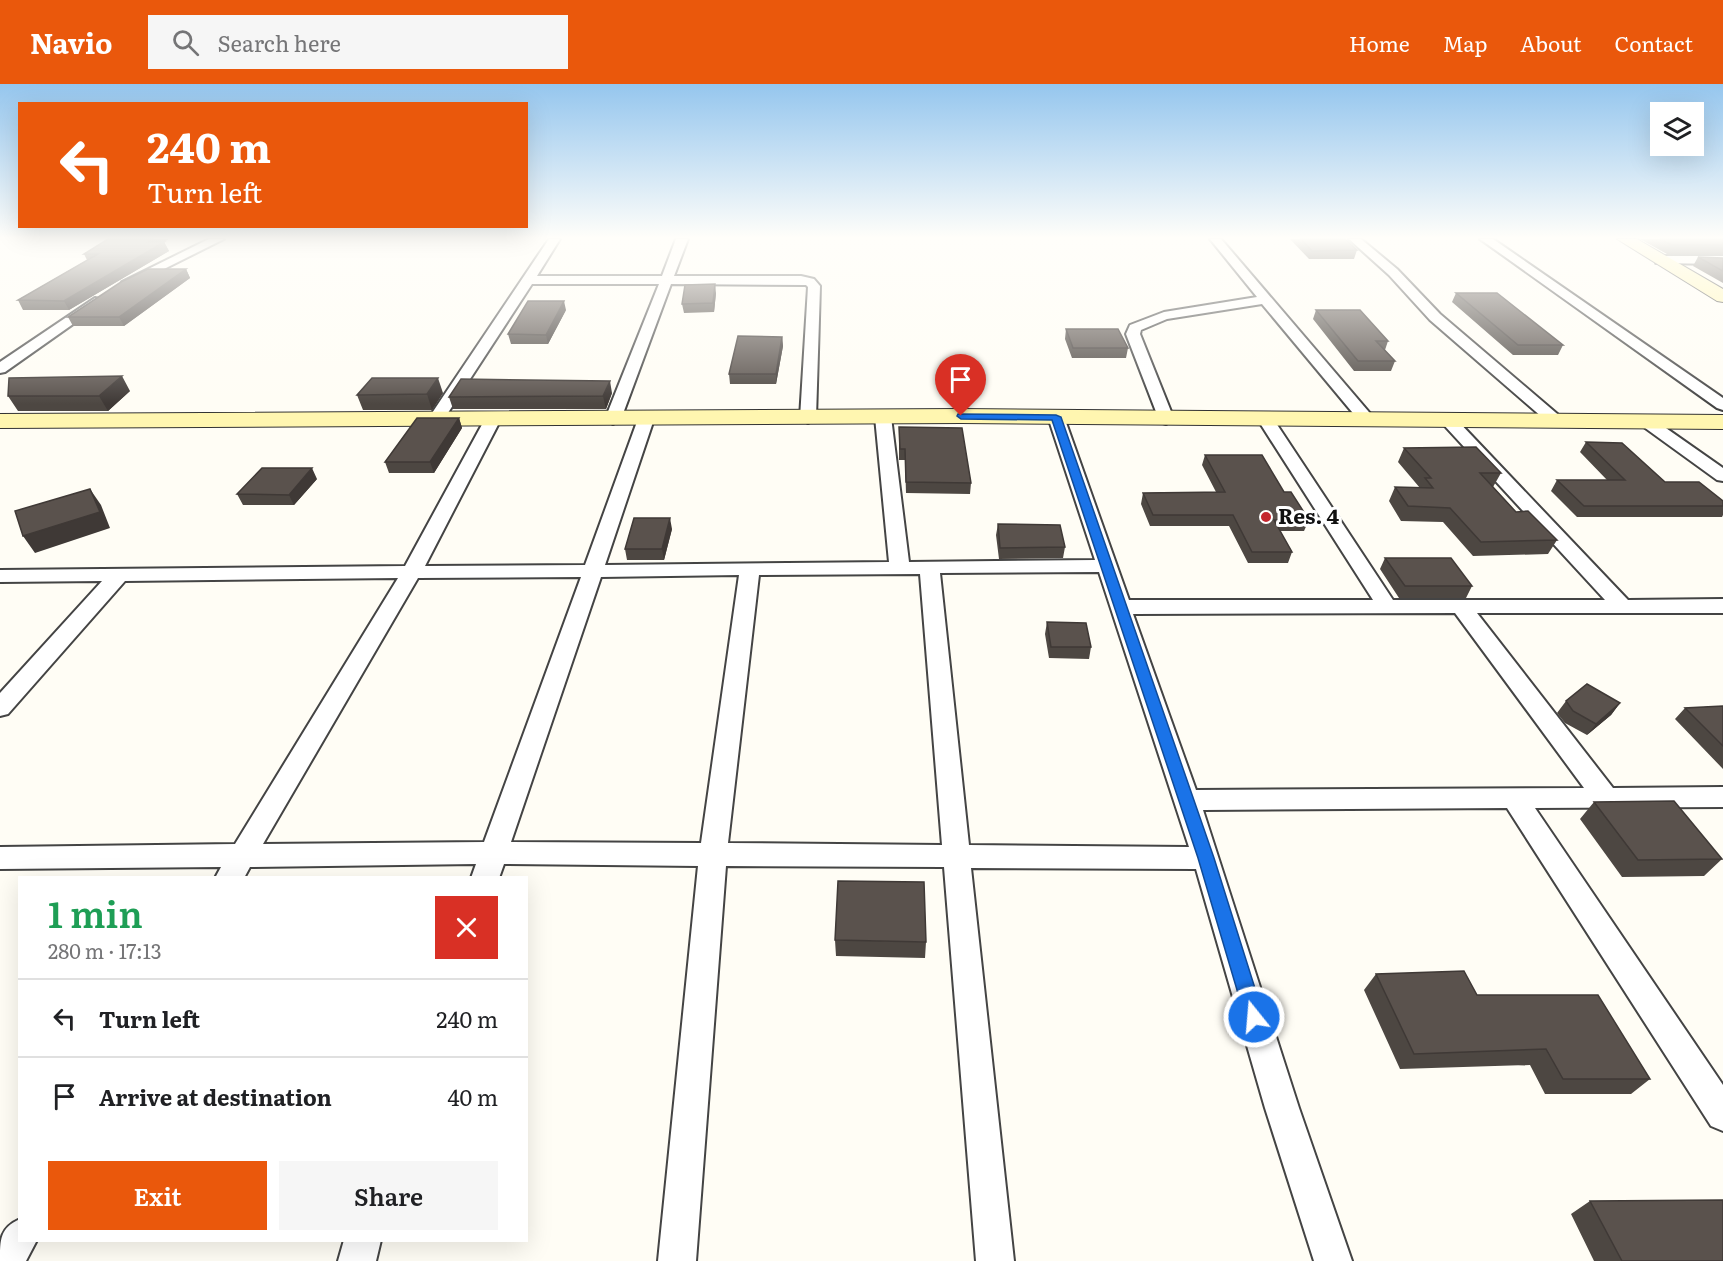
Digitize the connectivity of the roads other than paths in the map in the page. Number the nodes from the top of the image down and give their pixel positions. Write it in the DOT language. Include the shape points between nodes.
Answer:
graph roads {
  1 [pos="108,294"];
  2 [pos="518,294"];
  3 [pos="661,294"];
  4 [pos="814,294"];
  5 [pos="1262,294"];
  6 [pos="1413,294"];
  7 [pos="1564,294"];
  8 [pos="1266,299"];
  9 [pos="0,369"];
  10 [pos="1723,405"];
  11 [pos="883,417"];
  12 [pos="1056,417"];
  13 [pos="808,418"];
  14 [pos="436,419"];
  15 [pos="493,419"];
  16 [pos="613,419"];
  17 [pos="646,419"];
  18 [pos="1166,419"];
  19 [pos="1266,420"];
  20 [pos="0,421"];
  21 [pos="1368,421"];
  22 [pos="1449,421"];
  23 [pos="1556,421"];
  24 [pos="1647,422"];
  25 [pos="1723,422"];
  26 [pos="1723,476"];
  27 [pos="1108,566"];
  28 [pos="900,568"];
  29 [pos="929,568"];
  30 [pos="750,569"];
  31 [pos="591,571"];
  32 [pos="411,573"];
  33 [pos="119,575"];
  34 [pos="0,576"];
  35 [pos="1387,606"];
  36 [pos="1622,606"];
  37 [pos="1723,606"];
  38 [pos="1122,607"];
  39 [pos="1461,607"];
  40 [pos="0,708"];
  41 [pos="1723,797"];
  42 [pos="1514,798"];
  43 [pos="1606,798"];
  44 [pos="1187,800"];
  45 [pos="713,855"];
  46 [pos="957,856"];
  47 [pos="0,858"];
  48 [pos="1206,858"];
  49 [pos="489,865"];
  50 [pos="235,867"];
  51 [pos="1723,1114"];
  52 [pos="18,1240"];
  53 [pos="362,1242"];
  54 [pos="5,1261"];
  55 [pos="357,1261"];
  56 [pos="677,1261"];
  57 [pos="995,1261"];
  58 [pos="1333,1261"];
  1 -- 9 [label="street"];
  2 -- 14 [label="street"];
  3 -- 16 [label="street"];
  4 -- 13 [label="street"];
  5 -- 8 [label="street"];
  6 -- 23 [label="street"];
  7 -- 10 [label="street"];
  8 -- 18 [label="street" via="1164,316 1135,328 1132,334"];
  8 -- 21 [label="street"];
  11 -- 12 [label="main road"];
  11 -- 13 [label="main road"];
  11 -- 28 [label="street"];
  12 -- 18 [label="main road"];
  12 -- 27 [label="street"];
  13 -- 17 [label="main road"];
  14 -- 15 [label="main road"];
  14 -- 20 [label="main road"];
  15 -- 16 [label="main road"];
  15 -- 32 [label="street"];
  16 -- 17 [label="main road"];
  17 -- 31 [label="street"];
  18 -- 19 [label="main road"];
  19 -- 21 [label="main road"];
  19 -- 35 [label="street"];
  21 -- 22 [label="main road"];
  22 -- 23 [label="main road"];
  22 -- 36 [label="street"];
  23 -- 24 [label="main road"];
  24 -- 25 [label="main road"];
  24 -- 26 [label="street"];
  27 -- 29 [label="street"];
  27 -- 38 [label="street"];
  28 -- 29 [label="street"];
  28 -- 30 [label="street"];
  29 -- 46 [label="street"];
  30 -- 31 [label="street"];
  30 -- 45 [label="street"];
  31 -- 32 [label="street"];
  31 -- 49 [label="street"];
  32 -- 33 [label="street"];
  32 -- 50 [label="street"];
  33 -- 34 [label="street"];
  33 -- 40 [label="street"];
  35 -- 38 [label="street"];
  35 -- 39 [label="street"];
  36 -- 37 [label="street"];
  36 -- 39 [label="street"];
  38 -- 44 [label="street"];
  39 -- 43 [label="street"];
  41 -- 43 [label="street"];
  42 -- 43 [label="street"];
  42 -- 44 [label="street"];
  42 -- 51 [label="street"];
  44 -- 48 [label="street"];
  45 -- 46 [label="street"];
  45 -- 49 [label="street"];
  45 -- 56 [label="street"];
  46 -- 48 [label="street"];
  46 -- 57 [label="street"];
  47 -- 50 [label="street"];
  48 -- 58 [label="street"];
  49 -- 50 [label="street"];
  52 -- 54 [label="street"];
  53 -- 55 [label="street"];
}
